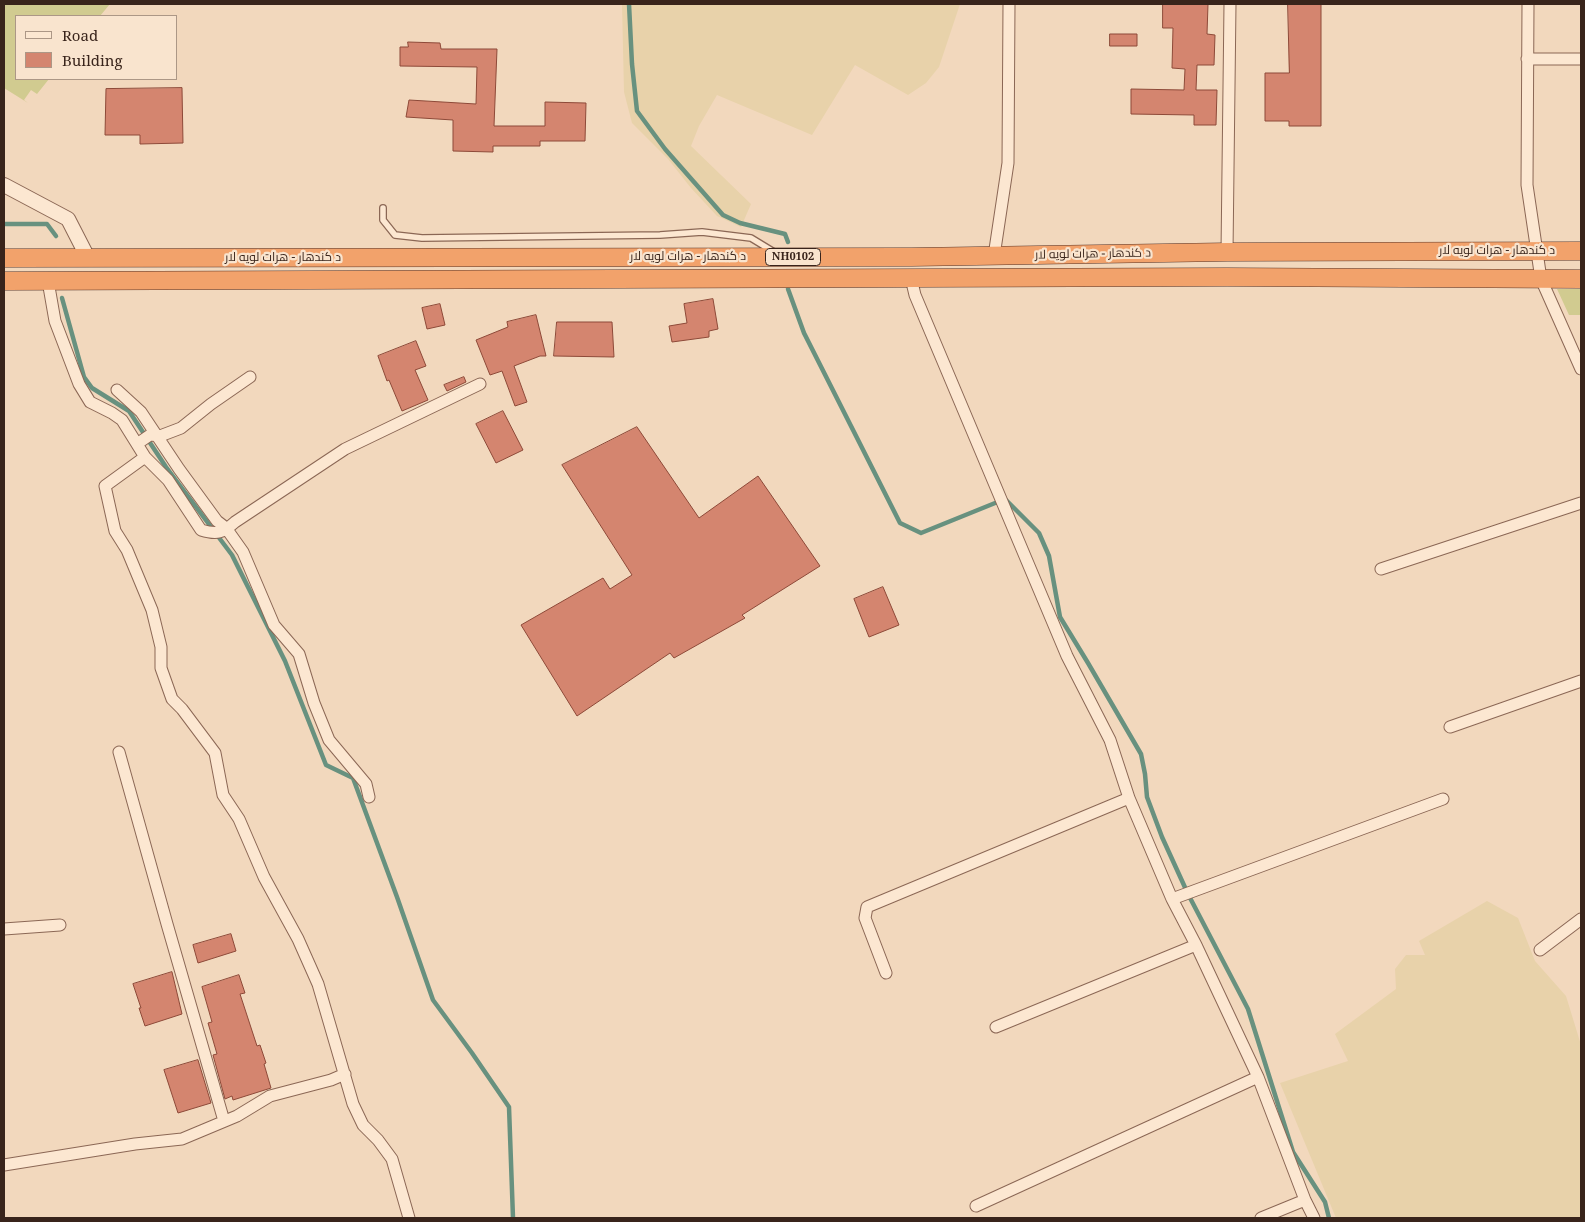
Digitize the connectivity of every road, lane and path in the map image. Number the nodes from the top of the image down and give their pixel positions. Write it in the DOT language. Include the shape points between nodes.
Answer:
graph roads {
  1 [pos="1010,4"];
  2 [pos="1230,4"];
  3 [pos="1528,4"];
  4 [pos="1527,58"];
  5 [pos="1581,59"];
  6 [pos="4,185"];
  7 [pos="383,208"];
  8 [pos="1536,250"];
  9 [pos="1581,251"];
  10 [pos="1227,252"];
  11 [pos="1311,252"];
  12 [pos="994,256"];
  13 [pos="782,257"];
  14 [pos="912,257"];
  15 [pos="4,258"];
  16 [pos="88,258"];
  17 [pos="386,258"];
  18 [pos="1313,277"];
  19 [pos="911,278"];
  20 [pos="1581,278"];
  21 [pos="1541,279"];
  22 [pos="388,280"];
  23 [pos="48,281"];
  24 [pos="4,282"];
  25 [pos="1581,369"];
  26 [pos="250,376"];
  27 [pos="480,384"];
  28 [pos="117,390"];
  29 [pos="146,439"];
  30 [pos="145,457"];
  31 [pos="1581,503"];
  32 [pos="225,530"];
  33 [pos="1381,569"];
  34 [pos="1581,681"];
  35 [pos="1450,727"];
  36 [pos="119,752"];
  37 [pos="369,797"];
  38 [pos="1129,798"];
  39 [pos="1443,799"];
  40 [pos="1181,895"];
  41 [pos="1581,919"];
  42 [pos="60,925"];
  43 [pos="4,929"];
  44 [pos="1196,945"];
  45 [pos="1540,950"];
  46 [pos="886,973"];
  47 [pos="996,1027"];
  48 [pos="339,1076"];
  49 [pos="1258,1077"];
  50 [pos="224,1121"];
  51 [pos="4,1165"];
  52 [pos="1305,1200"];
  53 [pos="976,1206"];
  54 [pos="409,1218"];
  55 [pos="1261,1218"];
  56 [pos="1314,1218"];
  1 -- 12 [label="street" via="1008,164"];
  2 -- 10 [label="street"];
  3 -- 4 [label="street"];
  4 -- 5 [label="street"];
  4 -- 8 [label="street" via="1527,185"];
  6 -- 16 [label="street" via="68,219"];
  7 -- 13 [label="lane" via="383,220 396,235 404,236 660,236 702,232 751,238"];
  8 -- 9 [label="highway, د کندهار - هرات لويه لار / NH0102"];
  8 -- 11 [label="highway, د کندهار - هرات لويه لار / NH0102"];
  8 -- 21 [label="street"];
  10 -- 11 [label="highway, د کندهار - هرات لويه لار / NH0102"];
  10 -- 12 [label="highway, د کندهار - هرات لويه لار / NH0102"];
  11 -- 18 [label="highway"];
  12 -- 14 [label="highway, د کندهار - هرات لويه لار / NH0102"];
  13 -- 14 [label="highway, د کندهار - هرات لويه لار / NH0102"];
  13 -- 17 [label="highway, د کندهار - هرات لويه لار / NH0102"];
  14 -- 19 [label="highway"];
  15 -- 16 [label="highway, د کندهار - هرات لويه لار / NH0102"];
  16 -- 17 [label="highway, د کندهار - هرات لويه لار / NH0102"];
  17 -- 22 [label="highway"];
  18 -- 19 [label="highway, د کندهار - هرات لويه لار / NH0102"];
  18 -- 21 [label="highway, د کندهار - هرات لويه لار / NH0102"];
  19 -- 22 [label="highway, د کندهار - هرات لويه لار / NH0102"];
  19 -- 38 [label="street" via="915,296 1067,656 1110,740"];
  20 -- 21 [label="highway, د کندهار - هرات لويه لار / NH0102"];
  21 -- 25 [label="street"];
  22 -- 23 [label="highway, د کندهار - هرات لويه لار / NH0102"];
  23 -- 24 [label="highway, د کندهار - هرات لويه لار / NH0102"];
  23 -- 29 [label="street" via="55,321 79,384 90,402 112,413"];
  26 -- 29 [label="street" via="181,428"];
  27 -- 32 [label="street" via="345,449"];
  28 -- 29 [label="street" via="141,412"];
  29 -- 30 [label="street"];
  29 -- 32 [label="street"];
  30 -- 32 [label="street" via="168,480 201,530 210,533"];
  30 -- 48 [label="street" via="105,486 115,532 152,610 161,648 161,668 172,699 214,753 223,796 239,819 264,878 298,939 318,984"];
  31 -- 33 [label="street"];
  32 -- 37 [label="street" via="243,552 274,625 299,654 314,703 330,740 366,784"];
  34 -- 35 [label="street"];
  36 -- 50 [label="street"];
  38 -- 40 [label="street"];
  38 -- 46 [label="street" via="867,907 865,918"];
  39 -- 40 [label="street"];
  40 -- 44 [label="street"];
  41 -- 45 [label="street"];
  42 -- 43 [label="street"];
  44 -- 47 [label="street"];
  44 -- 49 [label="street"];
  48 -- 50 [label="street" via="270,1096"];
  48 -- 54 [label="street" via="363,1125 392,1159"];
  49 -- 52 [label="street"];
  49 -- 53 [label="street"];
  50 -- 51 [label="street" via="182,1139"];
  52 -- 55 [label="street"];
  52 -- 56 [label="street"];
}
